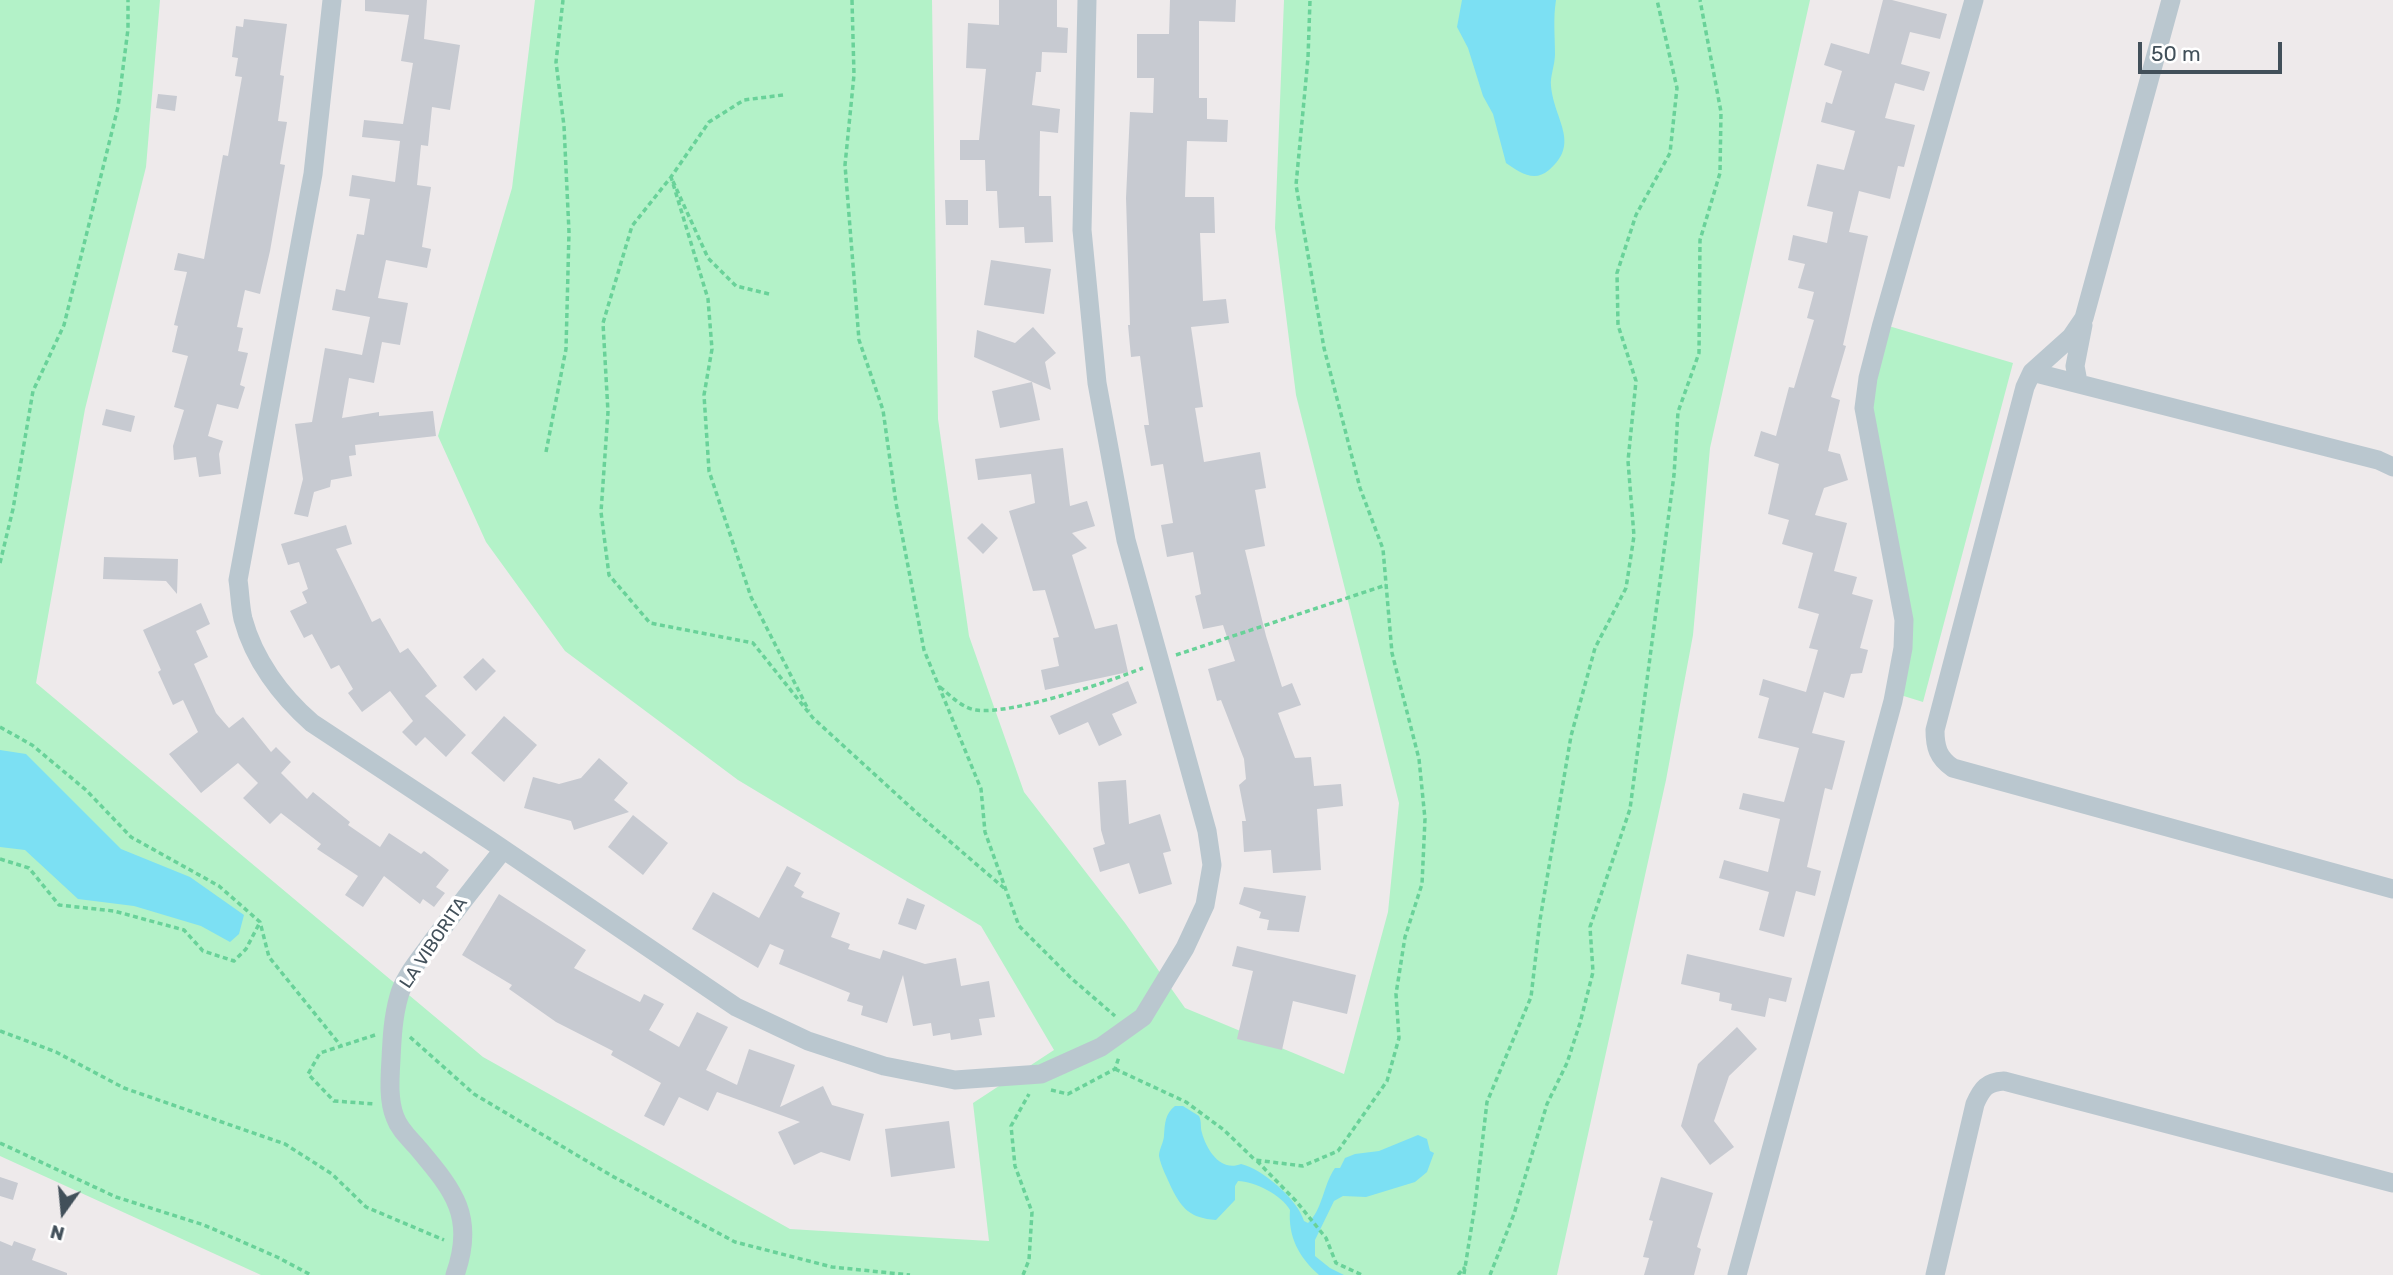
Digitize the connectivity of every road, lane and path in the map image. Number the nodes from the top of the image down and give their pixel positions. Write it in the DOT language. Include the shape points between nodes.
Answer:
graph roads {
  1 [pos="128,0"];
  2 [pos="332,0"];
  3 [pos="563,0"];
  4 [pos="852,0"];
  5 [pos="1087,0"];
  6 [pos="1310,0"];
  7 [pos="1657,0"];
  8 [pos="1700,0"];
  9 [pos="1974,0"];
  10 [pos="2171,0"];
  11 [pos="783,95"];
  12 [pos="671,177"];
  13 [pos="769,294"];
  14 [pos="2084,318"];
  15 [pos="2032,372"];
  16 [pos="2078,382"];
  17 [pos="546,452"];
  18 [pos="2393,467"];
  19 [pos="0,564"];
  20 [pos="813,718"];
  21 [pos="0,727"];
  22 [pos="503,850"];
  23 [pos="0,859"];
  24 [pos="2393,888"];
  25 [pos="1006,889"];
  26 [pos="260,922"];
  27 [pos="394,1023"];
  28 [pos="1129,1027"];
  29 [pos="0,1031"];
  30 [pos="376,1034"];
  31 [pos="341,1045"];
  32 [pos="1115,1069"];
  33 [pos="1034,1086"];
  34 [pos="381,1104"];
  35 [pos="0,1143"];
  36 [pos="1255,1160"];
  37 [pos="2393,1183"];
  38 [pos="441,1228"];
  39 [pos="444,1240"];
  40 [pos="443,1252"];
  41 [pos="1464,1274"];
  42 [pos="311,1275"];
  43 [pos="455,1275"];
  44 [pos="910,1275"];
  45 [pos="1023,1275"];
  46 [pos="1362,1275"];
  47 [pos="1458,1275"];
  48 [pos="1490,1275"];
  49 [pos="1737,1275"];
  50 [pos="1935,1275"];
  1 -- 19 [label="path" via="118,107 64,325 33,391"];
  2 -- 22 [label="street" via="313,174 238,580 243,620 263,666 297,710"];
  3 -- 17 [label="path" via="556,62 569,232 566,349"];
  4 -- 25 [label="path" via="854,75 845,165 859,340 883,410 924,650 981,789 985,832"];
  5 -- 28 [label="street" via="1082,230 1097,383 1126,540 1207,831 1212,865 1205,905 1185,948 1143,1017"];
  6 -- 36 [label="path" via="1296,185 1324,348 1360,488 1383,549 1392,653 1419,759 1425,819 1422,884 1405,937 1396,994 1399,1038 1387,1081 1339,1152 1303,1166"];
  7 -- 41 [label="path" via="1677,88 1670,153 1636,215 1617,273 1618,325 1636,380 1628,461 1634,536 1626,588 1595,648 1571,736 1531,997 1487,1102"];
  8 -- 48 [label="path" via="1721,112 1720,173 1700,240 1699,353 1678,412 1674,475 1630,809 1590,927 1593,972 1580,1023 1547,1104"];
  9 -- 49 [label="street" via="1882,324 1864,408 1904,620 1903,648 1893,701"];
  10 -- 14 [label="street"];
  11 -- 12 [label="path" via="744,100 709,122"];
  12 -- 13 [label="path" via="708,258 736,286"];
  12 -- 20 [label="path" via="708,299 712,349 704,395 709,471 751,597"];
  12 -- 20 [label="path" via="632,226 603,323 608,412 601,512 609,575 650,623 753,643"];
  14 -- 15 [label="street" via="2071,337"];
  14 -- 16 [label="street" via="2075,366"];
  15 -- 16 [label="street"];
  15 -- 24 [label="street" via="1935,730 1935,747 1943,761 1954,768"];
  16 -- 18 [label="street"];
  20 -- 25 [label="path"];
  21 -- 26 [label="path" via="32,746 86,790 131,837 219,886"];
  22 -- 27 [label="street, LA VIBORITA" via="413,968 399,994"];
  22 -- 28 [label="street" via="736,1007 808,1041 884,1066 955,1080 1041,1074 1101,1046"];
  23 -- 26 [label="path" via="29,868 59,905 114,911 184,930 203,951 234,961"];
  25 -- 28 [label="path" via="1019,926"];
  26 -- 31 [label="path" via="269,957"];
  27 -- 43 [label="street, LA VIBORITA" via="390,1083 394,1117 449,1185 461,1210 461,1258"];
  27 -- 44 [label="path" via="474,1094 735,1242 832,1267"];
  29 -- 39 [label="path" via="56,1052 124,1088 285,1144 332,1174 366,1207"];
  30 -- 31 [label="path"];
  31 -- 34 [label="path" via="320,1053 308,1074 334,1101"];
  32 -- 36 [label="path" via="1186,1102"];
  33 -- 45 [label="path" via="1011,1126 1016,1166 1032,1212 1029,1260"];
  35 -- 42 [label="path" via="116,1197 204,1225"];
  36 -- 46 [label="path" via="1326,1238 1336,1263"];
  37 -- 50 [label="street" via="2004,1081 1990,1082 1975,1104"];
  38 -- 39 [label="path"];
  39 -- 40 [label="path"];
  41 -- 47 [label="path" via="1464,1268"];
}
